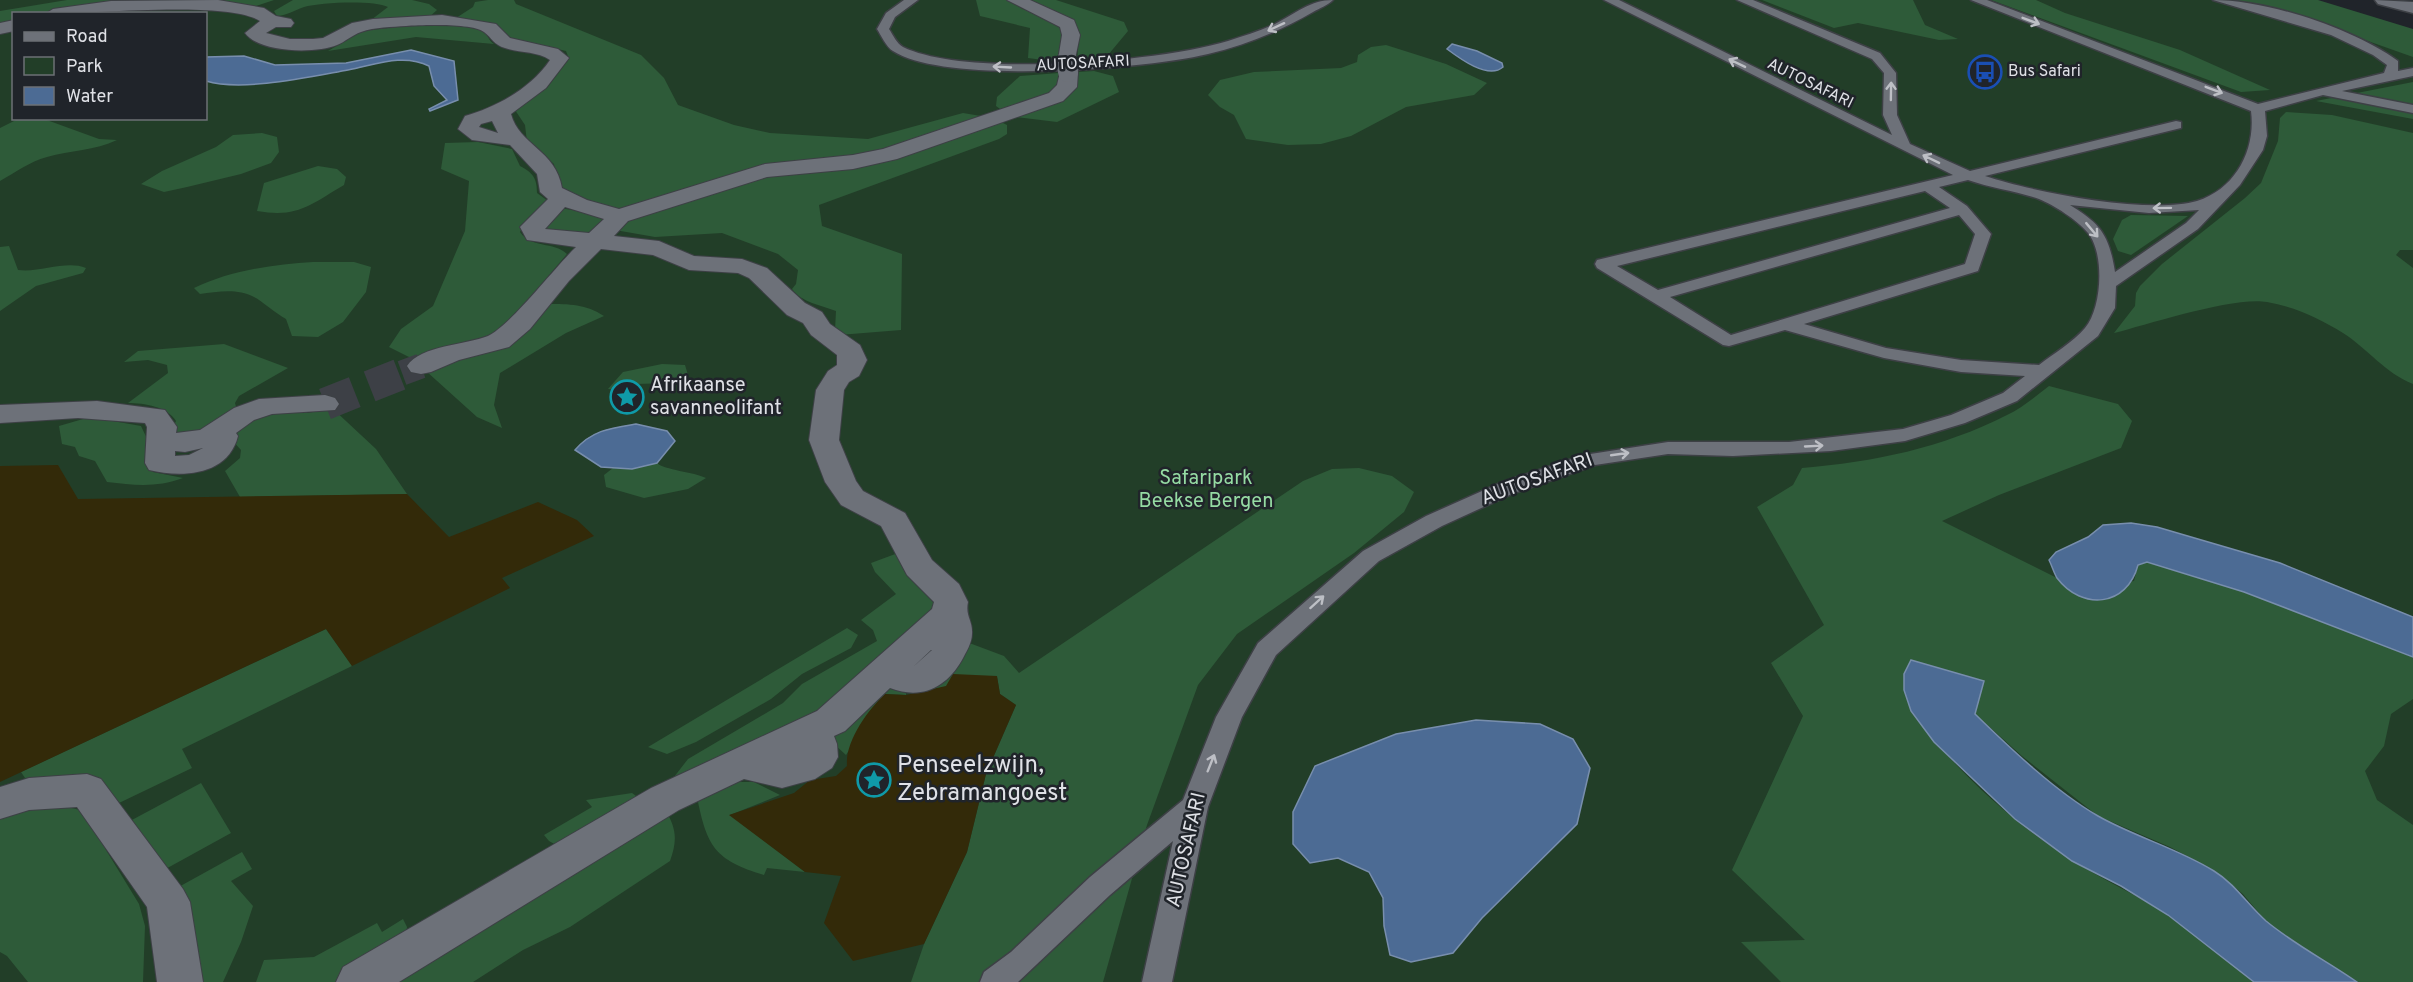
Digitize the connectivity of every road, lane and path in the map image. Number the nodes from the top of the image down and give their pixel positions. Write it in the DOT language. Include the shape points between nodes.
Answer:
graph roads {
  1 [pos="912,0"];
  2 [pos="1016,0"];
  3 [pos="1327,0"];
  4 [pos="1610,0"];
  5 [pos="1636,0"];
  6 [pos="1743,0"];
  7 [pos="1977,0"];
  8 [pos="2219,0"];
  9 [pos="2384,0"];
  10 [pos="2413,8"];
  11 [pos="71,12"];
  12 [pos="268,12"];
  13 [pos="357,27"];
  14 [pos="2413,72"];
  15 [pos="1793,76"];
  16 [pos="2389,76"];
  17 [pos="2323,91"];
  18 [pos="2258,109"];
  19 [pos="2413,109"];
  20 [pos="1862,110"];
  21 [pos="500,112"];
  22 [pos="2176,125"];
  23 [pos="1876,132"];
  24 [pos="518,139"];
  25 [pos="1904,146"];
  26 [pos="1970,176"];
  27 [pos="1928,186"];
  28 [pos="2046,197"];
  29 [pos="2219,197"];
  30 [pos="562,198"];
  31 [pos="1962,209"];
  32 [pos="620,216"];
  33 [pos="595,242"];
  34 [pos="2108,284"];
  35 [pos="1656,296"];
  36 [pos="1785,324"];
  37 [pos="421,366"];
  38 [pos="2043,371"];
  39 [pos="326,404"];
  40 [pos="0,414"];
  41 [pos="0,803"];
  42 [pos="1194,807"];
  43 [pos="180,982"];
  44 [pos="359,982"];
  45 [pos="995,982"];
  46 [pos="1157,982"];
  3 -- 1 [label="lane, AUTOSAFARI, one-way" via="1270,30 1205,51 1152,60 1048,68 978,65 907,53 891,45 883,29 890,15"];
  2 -- 32 [label="street" via="1068,24 1071,35 1067,87 1045,102 870,159 745,176"];
  23 -- 4 [label="lane, AUTOSAFARI, one-way"];
  5 -- 15 [label="lane, AUTOSAFARI"];
  25 -- 6 [label="lane, one-way" via="1890,115 1890,73 1876,56"];
  7 -- 18 [label="lane, one-way"];
  8 -- 16 [label="lane" via="2276,15 2379,51 2394,64"];
  9 -- 10 [label="street"];
  11 -- 12 [label="street" via="217,5"];
  12 -- 13 [label="street" via="311,25"];
  12 -- 13 [label="street" via="254,33 272,41 328,43"];
  13 -- 21 [label="street" via="436,12 490,27 504,43 552,51 560,58 548,79"];
  14 -- 16 [label="lane"];
  16 -- 17 [label="lane"];
  17 -- 18 [label="lane"];
  17 -- 19 [label="lane"];
  18 -- 29 [label="lane" via="2261,131 2257,153"];
  20 -- 23 [label="lane, AUTOSAFARI" via="1872,119"];
  21 -- 24 [label="street" via="504,127"];
  21 -- 24 [label="street" via="472,120 468,129 476,136"];
  22 -- 26 [label="lane"];
  23 -- 25 [label="lane, AUTOSAFARI"];
  24 -- 30 [label="street" via="548,172 551,192"];
  26 -- 25 [label="lane, AUTOSAFARI, one-way"];
  26 -- 27 [label="lane"];
  26 -- 28 [label="lane, AUTOSAFARI"];
  27 -- 31 [label="lane"];
  27 -- 35 [label="lane" via="1603,264"];
  29 -- 28 [label="lane, one-way" via="2202,204 2160,208"];
  28 -- 34 [label="lane, AUTOSAFARI, one-way" via="2096,232"];
  29 -- 34 [label="lane" via="2192,226"];
  30 -- 32 [label="street"];
  30 -- 33 [label="street" via="532,227 535,235"];
  31 -- 35 [label="lane"];
  31 -- 36 [label="lane" via="1983,234 1972,267"];
  32 -- 33 [label="street"];
  33 -- 37 [label="street" via="521,323 499,341"];
  33 -- 44 [label="street" via="659,248 689,263 694,275 719,283 768,283 850,351 853,360 849,370 838,378 828,406 824,440 852,498 894,520 919,567 946,592 951,602 948,614 831,721 811,730 818,744 818,757 808,767 792,772 771,771 743,762 665,799"];
  34 -- 38 [label="lane, AUTOSAFARI" via="2106,308 2092,332"];
  35 -- 36 [label="lane" via="1730,341"];
  36 -- 38 [label="lane" via="1884,353 1961,366"];
  42 -- 38 [label="lane, AUTOSAFARI, one-way" via="1229,717 1267,649 1371,556 1434,521 1507,488 1590,459 1668,448 1733,450 1831,445 1905,435 2010,397"];
  39 -- 40 [label="street" via="269,405 244,414 221,430 222,446 214,456 193,464 169,466 160,463 162,427 154,416 51,408"];
  41 -- 43 [label="street" via="29,794 87,790 168,902"];
  42 -- 45 [label="lane"];
  42 -- 46 [label="lane, AUTOSAFARI"];
}
